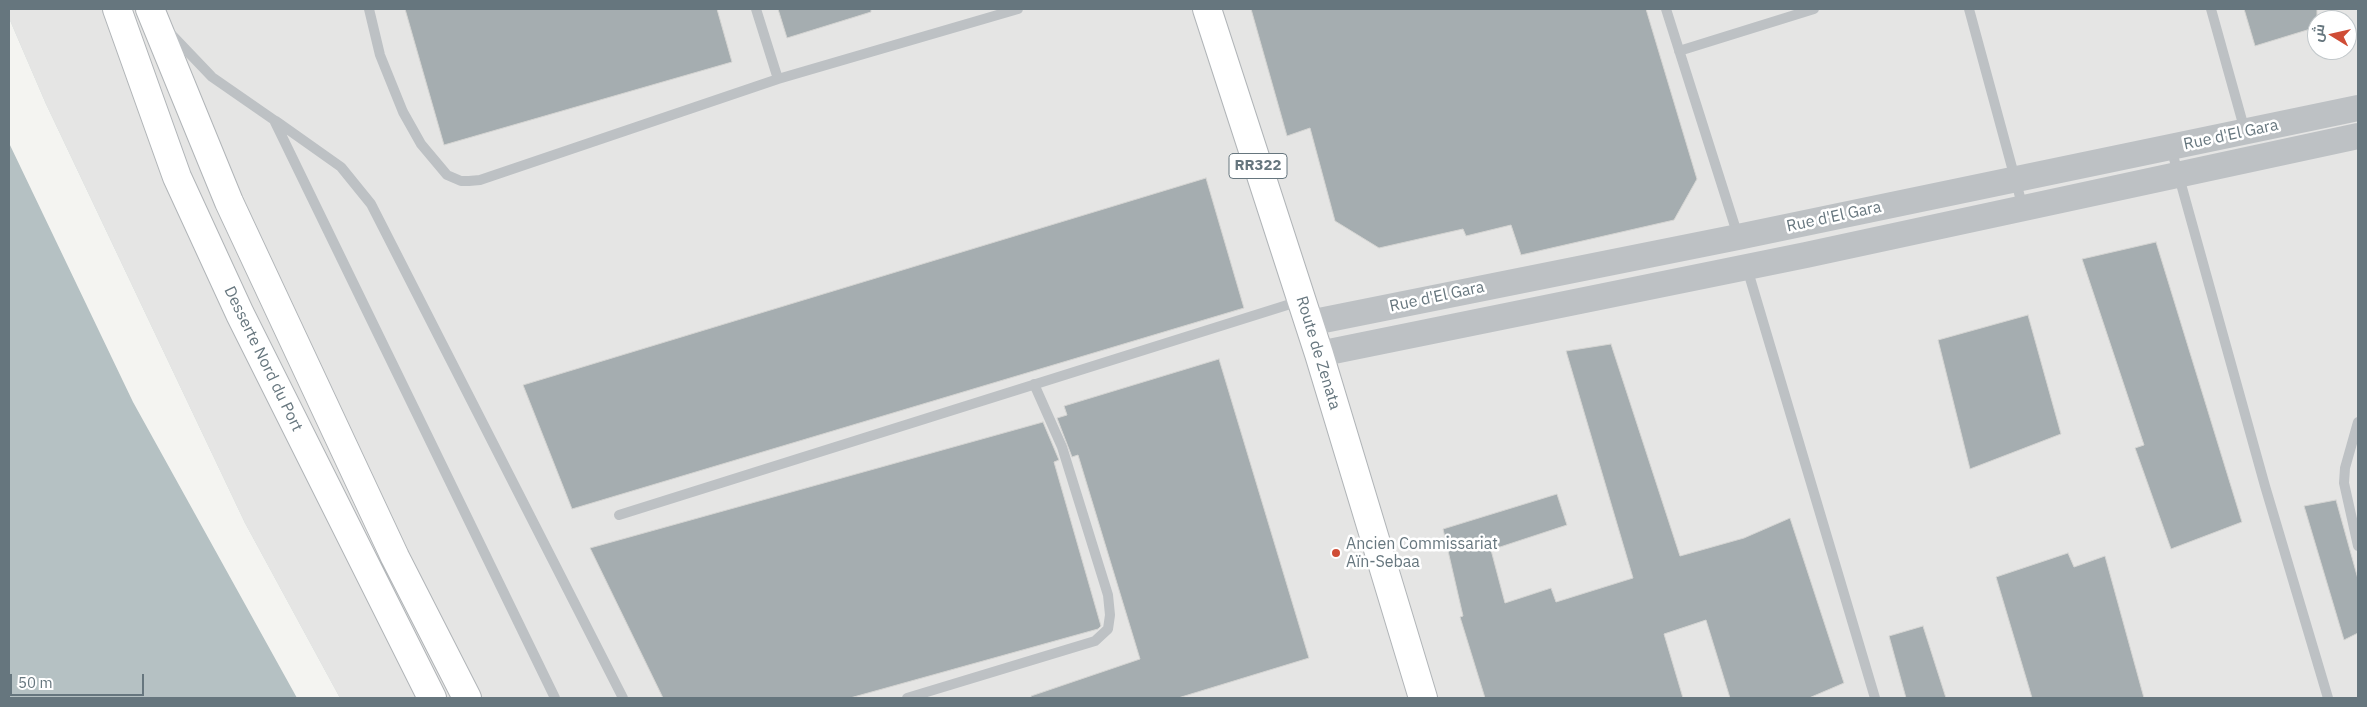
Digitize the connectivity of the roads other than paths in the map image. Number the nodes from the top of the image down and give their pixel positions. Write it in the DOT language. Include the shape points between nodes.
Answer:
graph roads {
  1 [pos="117,9"];
  2 [pos="369,9"];
  3 [pos="756,9"];
  4 [pos="1018,9"];
  5 [pos="1207,9"];
  6 [pos="1666,9"];
  7 [pos="1814,9"];
  8 [pos="1969,9"];
  9 [pos="2212,9"];
  10 [pos="151,12"];
  11 [pos="1679,51"];
  12 [pos="778,79"];
  13 [pos="2358,108"];
  14 [pos="274,120"];
  15 [pos="2358,136"];
  16 [pos="2249,146"];
  17 [pos="2171,148"];
  18 [pos="2177,176"];
  19 [pos="2016,179"];
  20 [pos="2023,209"];
  21 [pos="1738,237"];
  22 [pos="1747,267"];
  23 [pos="1305,312"];
  24 [pos="1319,354"];
  25 [pos="1034,384"];
  26 [pos="2358,422"];
  27 [pos="619,515"];
  28 [pos="2358,546"];
  29 [pos="432,698"];
  30 [pos="467,698"];
  31 [pos="555,698"];
  32 [pos="623,698"];
  33 [pos="907,698"];
  34 [pos="1423,698"];
  35 [pos="1875,698"];
  36 [pos="2328,698"];
  1 -- 29 [label="main road, Desserte Nord du Port" via="177,177 232,297"];
  2 -- 12 [label="lane" via="380,55 403,112 439,168 461,181 480,180"];
  3 -- 12 [label="lane"];
  4 -- 12 [label="lane"];
  5 -- 23 [label="main road, Route de Zenata / RR322"];
  6 -- 11 [label="lane"];
  7 -- 11 [label="lane"];
  8 -- 19 [label="lane"];
  9 -- 16 [label="lane"];
  10 -- 14 [label="lane" via="212,77"];
  10 -- 30 [label="main road" via="229,202 395,558"];
  11 -- 21 [label="lane"];
  13 -- 16 [label="street, Rue d'El Gara"];
  14 -- 31 [label="lane"];
  14 -- 32 [label="lane" via="341,167 371,204"];
  15 -- 16 [label="street, Rue d'El Gara"];
  16 -- 17 [label="street, Rue d'El Gara"];
  16 -- 18 [label="street, Rue d'El Gara"];
  17 -- 18 [label="lane"];
  17 -- 19 [label="street, Rue d'El Gara"];
  18 -- 20 [label="street, Rue d'El Gara"];
  18 -- 36 [label="lane"];
  19 -- 20 [label="lane"];
  19 -- 21 [label="street, Rue d'El Gara"];
  20 -- 22 [label="street, Rue d'El Gara"];
  21 -- 23 [label="street, Rue d'El Gara"];
  22 -- 24 [label="street, Rue d'El Gara"];
  22 -- 35 [label="lane"];
  23 -- 24 [label="main road, Route de Zenata / RR322"];
  23 -- 25 [label="lane"];
  24 -- 34 [label="main road, Route de Zenata / RR322"];
  25 -- 27 [label="lane"];
  25 -- 33 [label="lane" via="1062,447 1108,595 1108,629 1095,641"];
  26 -- 28 [label="lane" via="2344,483"];
}
